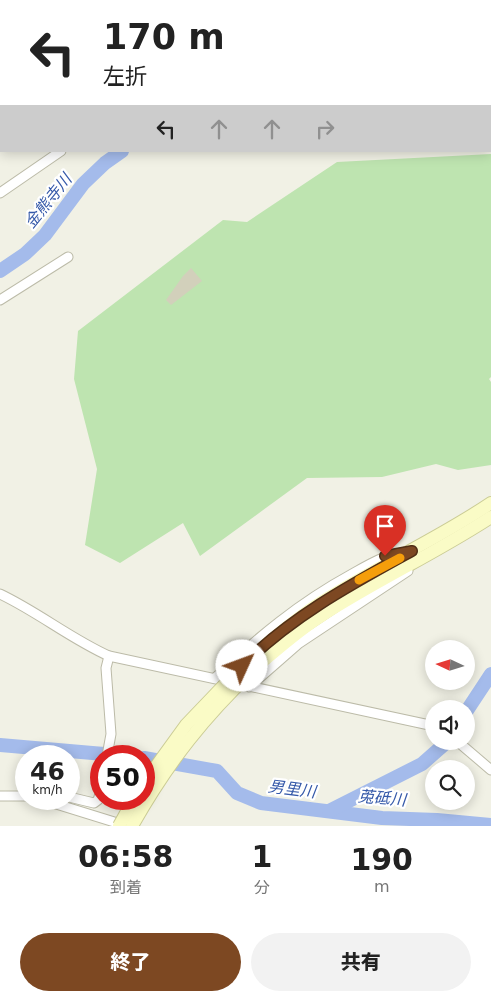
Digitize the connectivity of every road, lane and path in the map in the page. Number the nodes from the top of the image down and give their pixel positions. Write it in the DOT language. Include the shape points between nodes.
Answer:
graph roads {
  1 [pos="60,152"];
  2 [pos="0,193"];
  3 [pos="68,257"];
  4 [pos="0,300"];
  5 [pos="491,503"];
  6 [pos="491,518"];
  7 [pos="412,551"];
  8 [pos="429,555"];
  9 [pos="0,594"];
  10 [pos="109,656"];
  11 [pos="256,660"];
  12 [pos="214,678"];
  13 [pos="249,687"];
  14 [pos="425,724"];
  15 [pos="108,745"];
  16 [pos="467,750"];
  17 [pos="155,768"];
  18 [pos="491,770"];
  19 [pos="0,796"];
  20 [pos="15,796"];
  21 [pos="72,810"];
  22 [pos="126,810"];
  23 [pos="115,825"];
  24 [pos="127,826"];
  25 [pos="132,826"];
  1 -- 2 [label="street"];
  3 -- 4 [label="street"];
  5 -- 7 [label="main road"];
  6 -- 8 [label="main road"];
  7 -- 11 [label="main road" via="353,583 283,629"];
  7 -- 12 [label="street" via="385,556 306,602 270,628"];
  8 -- 11 [label="main road" via="358,593"];
  8 -- 13 [label="street" via="298,644"];
  9 -- 10 [label="street"];
  10 -- 12 [label="street"];
  10 -- 15 [label="street" via="106,668"];
  11 -- 17 [label="main road, bridge" via="221,685"];
  11 -- 25 [label="main road, bridge" via="197,728 162,775"];
  12 -- 13 [label="street"];
  13 -- 14 [label="street"];
  16 -- 18 [label="street"];
  19 -- 20 [label="street"];
  21 -- 23 [label="street"];
  22 -- 23 [label="main road, bridge"];
  23 -- 24 [label="street"];
}
